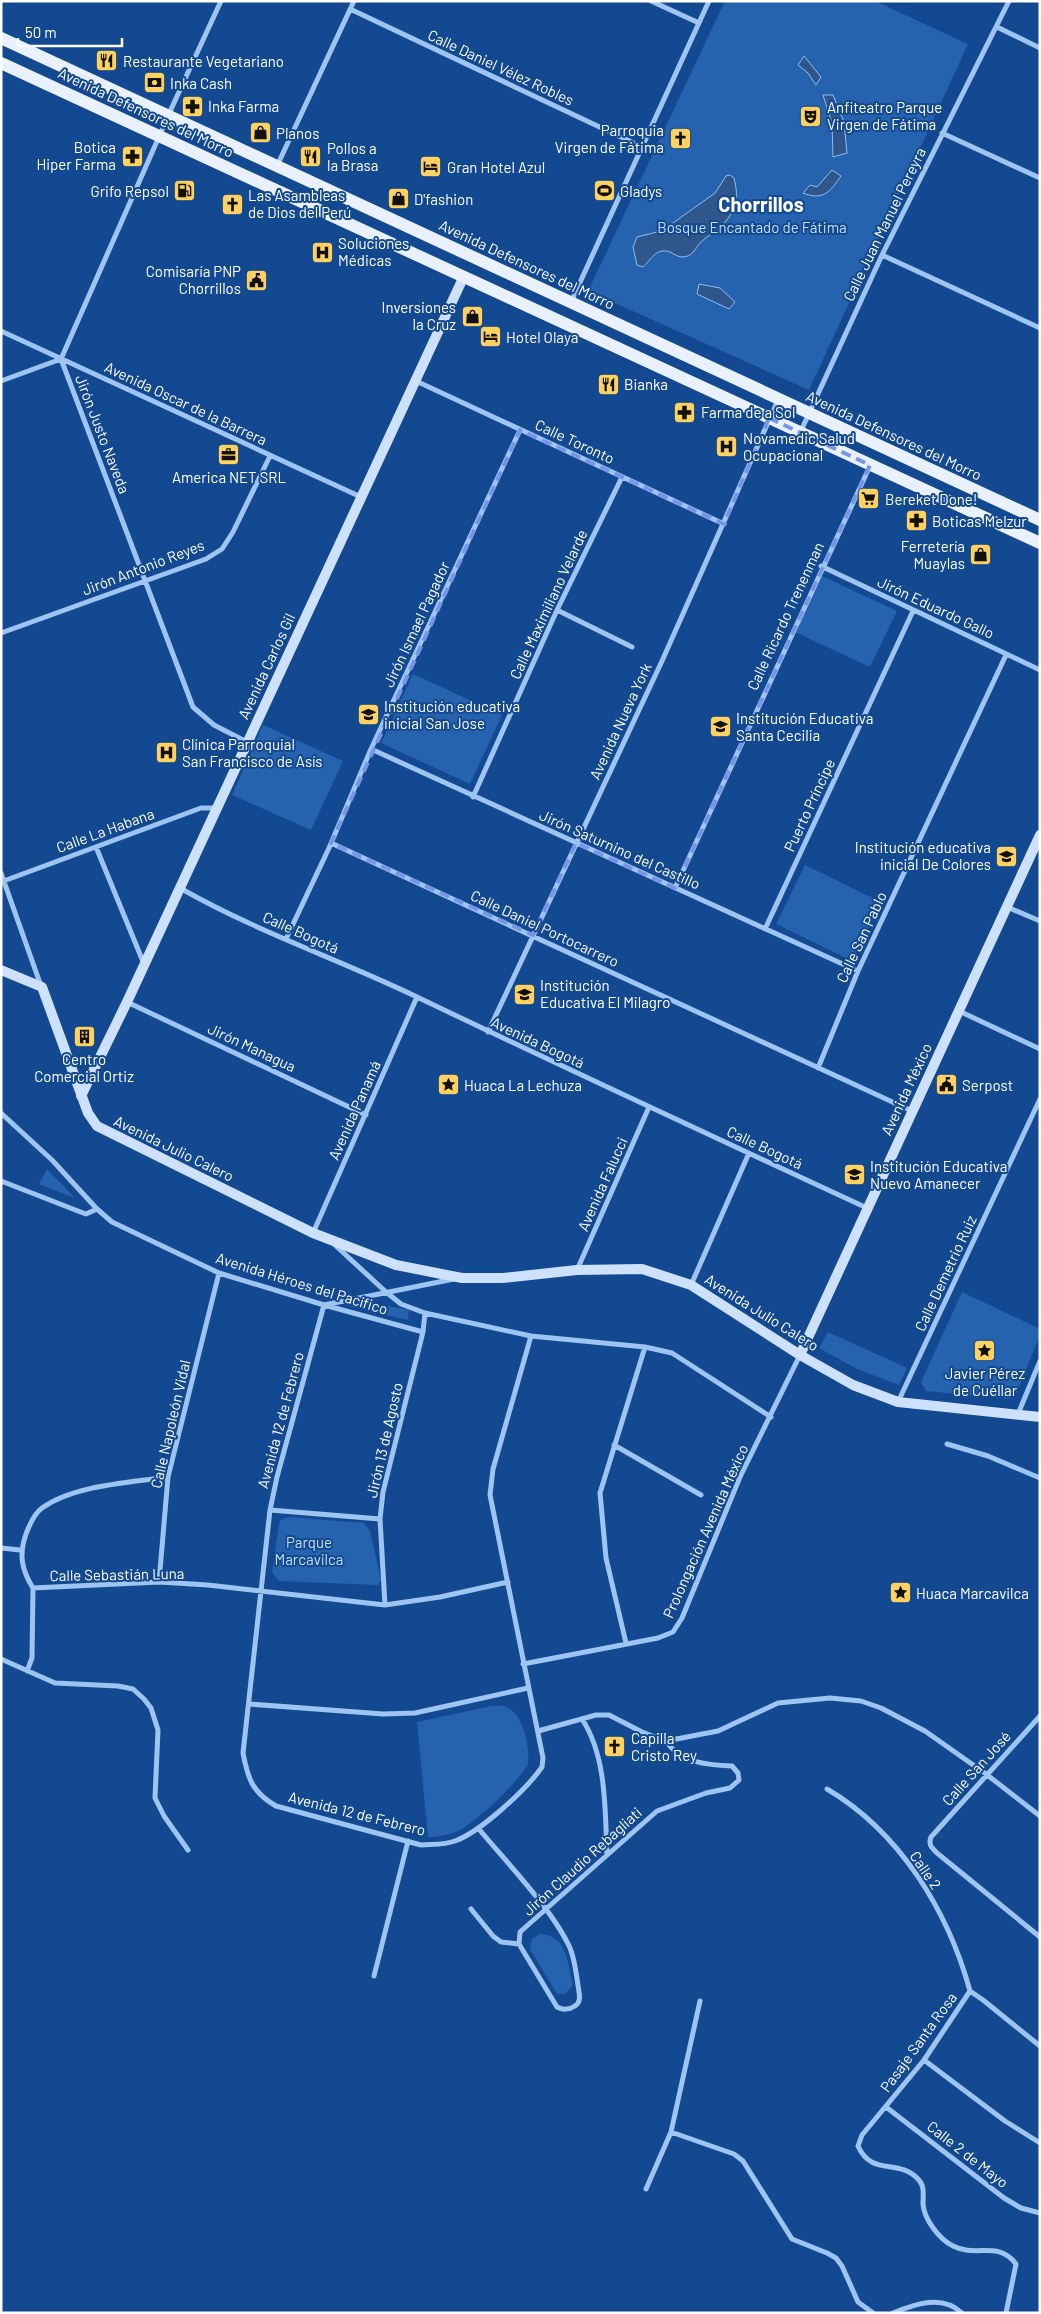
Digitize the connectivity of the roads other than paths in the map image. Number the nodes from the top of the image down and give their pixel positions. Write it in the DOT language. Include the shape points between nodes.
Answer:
graph roads {
  1 [pos="222,1"];
  2 [pos="354,1"];
  3 [pos="651,1"];
  4 [pos="708,1"];
  5 [pos="1009,1"];
  6 [pos="350,9"];
  7 [pos="699,23"];
  8 [pos="998,27"];
  9 [pos="1,38"];
  10 [pos="1040,48"];
  11 [pos="1,63"];
  12 [pos="169,116"];
  13 [pos="942,133"];
  14 [pos="160,136"];
  15 [pos="642,147"];
  16 [pos="277,166"];
  17 [pos="1040,178"];
  18 [pos="882,255"];
  19 [pos="464,276"];
  20 [pos="570,302"];
  21 [pos="1040,328"];
  22 [pos="1,331"];
  23 [pos="61,359"];
  24 [pos="1,380"];
  25 [pos="416,381"];
  26 [pos="778,399"];
  27 [pos="809,414"];
  28 [pos="770,418"];
  29 [pos="520,430"];
  30 [pos="800,433"];
  31 [pos="270,456"];
  32 [pos="870,465"];
  33 [pos="622,477"];
  34 [pos="361,497"];
  35 [pos="1040,520"];
  36 [pos="724,524"];
  37 [pos="1040,543"];
  38 [pos="822,566"];
  39 [pos="146,581"];
  40 [pos="557,610"];
  41 [pos="912,611"];
  42 [pos="1,633"];
  43 [pos="632,646"];
  44 [pos="1006,655"];
  45 [pos="1040,670"];
  46 [pos="246,742"];
  47 [pos="371,749"];
  48 [pos="473,797"];
  49 [pos="218,808"];
  50 [pos="1040,836"];
  51 [pos="576,843"];
  52 [pos="330,844"];
  53 [pos="96,847"];
  54 [pos="1,873"];
  55 [pos="3,881"];
  56 [pos="180,888"];
  57 [pos="674,888"];
  58 [pos="1007,907"];
  59 [pos="1040,921"];
  60 [pos="765,929"];
  61 [pos="533,935"];
  62 [pos="286,939"];
  63 [pos="144,965"];
  64 [pos="1,970"];
  65 [pos="858,971"];
  66 [pos="42,987"];
  67 [pos="415,996"];
  68 [pos="128,1002"];
  69 [pos="958,1011"];
  70 [pos="488,1032"];
  71 [pos="1040,1049"];
  72 [pos="818,1068"];
  73 [pos="81,1096"];
  74 [pos="1040,1100"];
  75 [pos="651,1108"];
  76 [pos="912,1111"];
  77 [pos="1,1113"];
  78 [pos="366,1115"];
  79 [pos="749,1153"];
  80 [pos="1,1181"];
  81 [pos="867,1208"];
  82 [pos="97,1210"];
  83 [pos="313,1233"];
  84 [pos="331,1241"];
  85 [pos="577,1270"];
  86 [pos="219,1273"];
  87 [pos="462,1278"];
  88 [pos="691,1284"];
  89 [pos="386,1292"];
  90 [pos="324,1305"];
  91 [pos="425,1313"];
  92 [pos="423,1332"];
  93 [pos="531,1336"];
  94 [pos="645,1347"];
  95 [pos="800,1355"];
  96 [pos="1040,1361"];
  97 [pos="898,1402"];
  98 [pos="1018,1414"];
  99 [pos="770,1416"];
  100 [pos="1040,1417"];
  101 [pos="947,1444"];
  102 [pos="614,1445"];
  103 [pos="168,1477"];
  104 [pos="1040,1478"];
  105 [pos="701,1495"];
  106 [pos="270,1510"];
  107 [pos="380,1519"];
  108 [pos="1,1548"];
  109 [pos="20,1550"];
  110 [pos="158,1582"];
  111 [pos="508,1582"];
  112 [pos="33,1588"];
  113 [pos="262,1593"];
  114 [pos="386,1605"];
  115 [pos="626,1643"];
  116 [pos="1,1659"];
  117 [pos="523,1664"];
  118 [pos="27,1671"];
  119 [pos="528,1688"];
  120 [pos="249,1704"];
  121 [pos="1040,1716"];
  122 [pos="582,1719"];
  123 [pos="538,1731"];
  124 [pos="666,1741"];
  125 [pos="986,1774"];
  126 [pos="826,1789"];
  127 [pos="1040,1816"];
  128 [pos="479,1829"];
  129 [pos="408,1841"];
  130 [pos="188,1850"];
  131 [pos="607,1855"];
  132 [pos="471,1909"];
  133 [pos="546,1911"];
  134 [pos="1040,1937"];
  135 [pos="519,1944"];
  136 [pos="374,1976"];
  137 [pos="970,1991"];
  138 [pos="700,2000"];
  139 [pos="1040,2046"];
  140 [pos="924,2060"];
  141 [pos="886,2107"];
  142 [pos="671,2132"];
  143 [pos="1040,2143"];
  144 [pos="646,2189"];
  145 [pos="1040,2213"];
  146 [pos="873,2313"];
  147 [pos="893,2313"];
  148 [pos="962,2313"];
  149 [pos="1006,2313"];
  1 -- 12 [label="street"];
  2 -- 6 [label="street"];
  3 -- 7 [label="street"];
  4 -- 7 [label="street"];
  5 -- 8 [label="street, Calle Juan Manuel Pereyra"];
  6 -- 15 [label="street, Calle Daniel Vélez Robles"];
  6 -- 16 [label="street"];
  7 -- 15 [label="street"];
  8 -- 10 [label="street"];
  8 -- 13 [label="street, Calle Juan Manuel Pereyra"];
  9 -- 12 [label="main road, Avenida Defensores del Morro"];
  11 -- 14 [label="main road, Avenida Defensores del Morro"];
  12 -- 14 [label="street"];
  12 -- 16 [label="main road, Avenida Defensores del Morro"];
  13 -- 17 [label="street"];
  13 -- 18 [label="street, Calle Juan Manuel Pereyra"];
  14 -- 19 [label="main road, Avenida Defensores del Morro"];
  14 -- 23 [label="street"];
  15 -- 20 [label="street"];
  16 -- 20 [label="main road, Avenida Defensores del Morro"];
  18 -- 21 [label="street"];
  18 -- 27 [label="street, Calle Juan Manuel Pereyra"];
  19 -- 25 [label="street, Avenida Carlos Gil"];
  19 -- 28 [label="main road, Avenida Defensores del Morro"];
  20 -- 26 [label="main road, Avenida Defensores del Morro"];
  22 -- 23 [label="street, Avenida Oscar de la Barrera"];
  23 -- 24 [label="street"];
  23 -- 31 [label="street, Avenida Oscar de la Barrera"];
  23 -- 39 [label="street, Jirón Justo Naveda"];
  25 -- 29 [label="street, Calle Toronto"];
  25 -- 34 [label="street, Avenida Carlos Gil"];
  26 -- 27 [label="main road, Avenida Defensores del Morro"];
  26 -- 28 [label="street, Avenida Nueva York"];
  27 -- 30 [label="street, Calle Juan Manuel Pereyra"];
  27 -- 35 [label="main road, Avenida Defensores del Morro"];
  28 -- 30 [label="main road, Avenida Defensores del Morro"];
  28 -- 36 [label="street, Avenida Nueva York"];
  29 -- 33 [label="street, Calle Toronto"];
  29 -- 47 [label="street, Jirón Ismael Pagador"];
  30 -- 32 [label="main road, Avenida Defensores del Morro"];
  31 -- 34 [label="street, Avenida Oscar de la Barrera"];
  31 -- 39 [label="street, Jirón Antonio Reyes" via="222,549 206,559"];
  32 -- 37 [label="main road, Avenida Defensores del Morro"];
  32 -- 38 [label="street, Calle Ricardo Trenenman"];
  33 -- 36 [label="street, Calle Toronto"];
  33 -- 40 [label="street, Calle Maximiliano Velarde"];
  34 -- 46 [label="street, Avenida Carlos Gil"];
  36 -- 51 [label="street, Avenida Nueva York"];
  38 -- 41 [label="street, Jirón Eduardo Gallo"];
  38 -- 57 [label="street, Calle Ricardo Trenenman"];
  39 -- 42 [label="street, Jirón Antonio Reyes"];
  39 -- 46 [label="street, Jirón Justo Naveda" via="193,706 214,725"];
  40 -- 43 [label="street"];
  40 -- 48 [label="street, Calle Maximiliano Velarde"];
  41 -- 44 [label="street, Jirón Eduardo Gallo"];
  41 -- 60 [label="street, Puerto Príncipe"];
  44 -- 45 [label="street, Jirón Eduardo Gallo"];
  44 -- 65 [label="street, Calle San Pablo"];
  46 -- 49 [label="street, Avenida Carlos Gil"];
  47 -- 48 [label="street, Jirón Saturnino del Castillo"];
  47 -- 52 [label="street, Jirón Ismael Pagador"];
  48 -- 51 [label="street, Jirón Saturnino del Castillo"];
  49 -- 53 [label="street, Calle La Habana" via="200,808"];
  49 -- 56 [label="street, Avenida Carlos Gil"];
  50 -- 58 [label="street, Avenida México"];
  51 -- 57 [label="street, Jirón Saturnino del Castillo"];
  51 -- 61 [label="street, Avenida Nueva York"];
  52 -- 61 [label="street, Calle Daniel Portocarrero"];
  52 -- 62 [label="street, Jirón Ismael Pagador"];
  53 -- 55 [label="street, Calle La Habana"];
  53 -- 63 [label="street"];
  54 -- 55 [label="street, Avenida Julio Calero"];
  55 -- 66 [label="street, Avenida Julio Calero"];
  56 -- 62 [label="street, Calle Bogotá"];
  56 -- 63 [label="street, Avenida Carlos Gil"];
  57 -- 60 [label="street, Jirón Saturnino del Castillo"];
  58 -- 59 [label="street"];
  58 -- 69 [label="street, Avenida México"];
  60 -- 65 [label="street, Jirón Saturnino del Castillo"];
  61 -- 70 [label="street, Avenida Nueva York"];
  61 -- 72 [label="street, Calle Daniel Portocarrero"];
  62 -- 67 [label="street, Calle Bogotá"];
  63 -- 68 [label="street, Avenida Carlos Gil"];
  64 -- 66 [label="street"];
  65 -- 72 [label="street, Calle San Pablo"];
  66 -- 73 [label="street, Avenida Julio Calero"];
  67 -- 70 [label="street, Avenida Bogotá"];
  67 -- 78 [label="street, Avenida Panamá"];
  68 -- 73 [label="street, Avenida Carlos Gil"];
  68 -- 78 [label="street, Jirón Managua"];
  69 -- 71 [label="street"];
  69 -- 76 [label="street, Avenida México"];
  70 -- 75 [label="street, Avenida Bogotá"];
  72 -- 76 [label="street, Calle Daniel Portocarrero"];
  73 -- 83 [label="street, Avenida Julio Calero" via="97,1126"];
  74 -- 97 [label="street, Calle Demetrio Ruiz"];
  75 -- 79 [label="street, Calle Bogotá"];
  75 -- 85 [label="street, Avenida Falucci"];
  76 -- 81 [label="street, Avenida México"];
  77 -- 82 [label="street, Avenida Héroes del Pacífico" via="52,1160"];
  78 -- 83 [label="street, Avenida Panamá"];
  79 -- 81 [label="street, Calle Bogotá"];
  79 -- 88 [label="street"];
  80 -- 82 [label="street" via="86,1214"];
  81 -- 95 [label="street, Avenida México"];
  82 -- 86 [label="street, Avenida Héroes del Pacífico" via="112,1222"];
  83 -- 84 [label="street, Avenida Julio Calero"];
  84 -- 87 [label="street, Avenida Julio Calero" via="396,1265"];
  84 -- 89 [label="street"];
  85 -- 87 [label="street, Avenida Julio Calero" via="503,1278"];
  85 -- 88 [label="street, Avenida Julio Calero" via="642,1269"];
  86 -- 90 [label="street, Avenida Héroes del Pacífico"];
  86 -- 103 [label="street, Calle Napoleón Vidal"];
  87 -- 89 [label="street, Avenida Julio Calero"];
  88 -- 95 [label="street, Avenida Julio Calero"];
  89 -- 90 [label="street, Avenida Julio Calero"];
  89 -- 91 [label="street" via="401,1304"];
  90 -- 92 [label="street, Avenida Héroes del Pacífico"];
  90 -- 106 [label="street, Avenida 12 de Febrero"];
  91 -- 92 [label="street, Jirón 13 de Agosto"];
  91 -- 93 [label="street"];
  92 -- 107 [label="street, Jirón 13 de Agosto" via="383,1492"];
  93 -- 94 [label="street"];
  93 -- 111 [label="street, Avenida 12 de Febrero" via="493,1469 490,1495"];
  94 -- 99 [label="street" via="672,1353"];
  94 -- 102 [label="street"];
  95 -- 97 [label="street, Avenida Julio Calero" via="853,1384"];
  95 -- 99 [label="street, Prolongación Avenida México"];
  96 -- 98 [label="street"];
  97 -- 98 [label="street, Avenida Julio Calero"];
  98 -- 100 [label="street, Avenida Julio Calero"];
  99 -- 115 [label="street, Prolongación Avenida México" via="740,1476 682,1618 673,1632"];
  101 -- 104 [label="street" via="988,1456"];
  102 -- 105 [label="street"];
  102 -- 115 [label="street" via="600,1493 601,1517 606,1558"];
  103 -- 109 [label="street" via="81,1491 63,1497 40,1509"];
  103 -- 110 [label="street, Calle Napoleón Vidal"];
  106 -- 107 [label="street"];
  106 -- 113 [label="street, Avenida 12 de Febrero"];
  107 -- 114 [label="street, Jirón 13 de Agosto"];
  108 -- 109 [label="street"];
  109 -- 112 [label="street, Calle Sebastián Luna"];
  110 -- 112 [label="street, Calle Sebastián Luna"];
  110 -- 113 [label="street, Calle Sebastián Luna"];
  111 -- 114 [label="street, Calle Sebastián Luna"];
  111 -- 117 [label="street, Avenida 12 de Febrero"];
  112 -- 118 [label="street" via="32,1658"];
  113 -- 114 [label="street, Calle Sebastián Luna"];
  113 -- 120 [label="street, Avenida 12 de Febrero"];
  115 -- 117 [label="street, Prolongación Avenida México"];
  116 -- 118 [label="street"];
  117 -- 119 [label="street, Avenida 12 de Febrero"];
  118 -- 130 [label="street" via="55,1683 133,1689 144,1699 158,1730 155,1798"];
  119 -- 120 [label="street" via="415,1713"];
  119 -- 123 [label="street, Avenida 12 de Febrero"];
  120 -- 129 [label="street, Avenida 12 de Febrero" via="243,1753 247,1776 264,1799 276,1806"];
  121 -- 125 [label="street, Calle San José"];
  122 -- 123 [label="street"];
  122 -- 124 [label="street" via="609,1715"];
  122 -- 131 [label="street" via="594,1740 600,1761"];
  123 -- 128 [label="street, Avenida 12 de Febrero" via="542,1767"];
  124 -- 125 [label="street" via="718,1731 778,1703 830,1698 861,1701 925,1731"];
  124 -- 131 [label="street, Jirón Claudio Rebagliati" via="671,1749 687,1759 732,1766 739,1777 734,1787 706,1793 657,1811"];
  125 -- 127 [label="street"];
  125 -- 134 [label="street, Calle San José" via="931,1837 930,1846"];
  126 -- 137 [label="street, Calle 2" via="867,1820 911,1865 946,1925"];
  128 -- 129 [label="street, Avenida 12 de Febrero" via="454,1842 420,1845"];
  128 -- 133 [label="street"];
  129 -- 136 [label="street"];
  131 -- 133 [label="street, Jirón Claudio Rebagliati"];
  132 -- 135 [label="street" via="501,1942"];
  133 -- 135 [label="street, Jirón Claudio Rebagliati" via="520,1932"];
  133 -- 135 [label="street" via="566,1940 573,1959 579,1993 577,2005 561,2010 557,2007"];
  137 -- 139 [label="street"];
  137 -- 140 [label="street, Pasaje Santa Rosa"];
  138 -- 142 [label="street"];
  140 -- 141 [label="street, Pasaje Santa Rosa"];
  140 -- 143 [label="street" via="1004,2121"];
  141 -- 145 [label="street, Calle 2 de Mayo" via="1004,2198 1021,2208"];
  141 -- 149 [label="street, Pasaje Santa Rosa" via="862,2134 858,2146 862,2155 871,2163 909,2172 918,2179 924,2188 923,2206 930,2224 953,2246 969,2250 999,2250 1009,2255 1016,2264"];
  142 -- 144 [label="street"];
  142 -- 146 [label="street" via="738,2158 792,2239 836,2258 858,2302"];
  147 -- 148 [label="street" via="912,2305 941,2302"];
}
